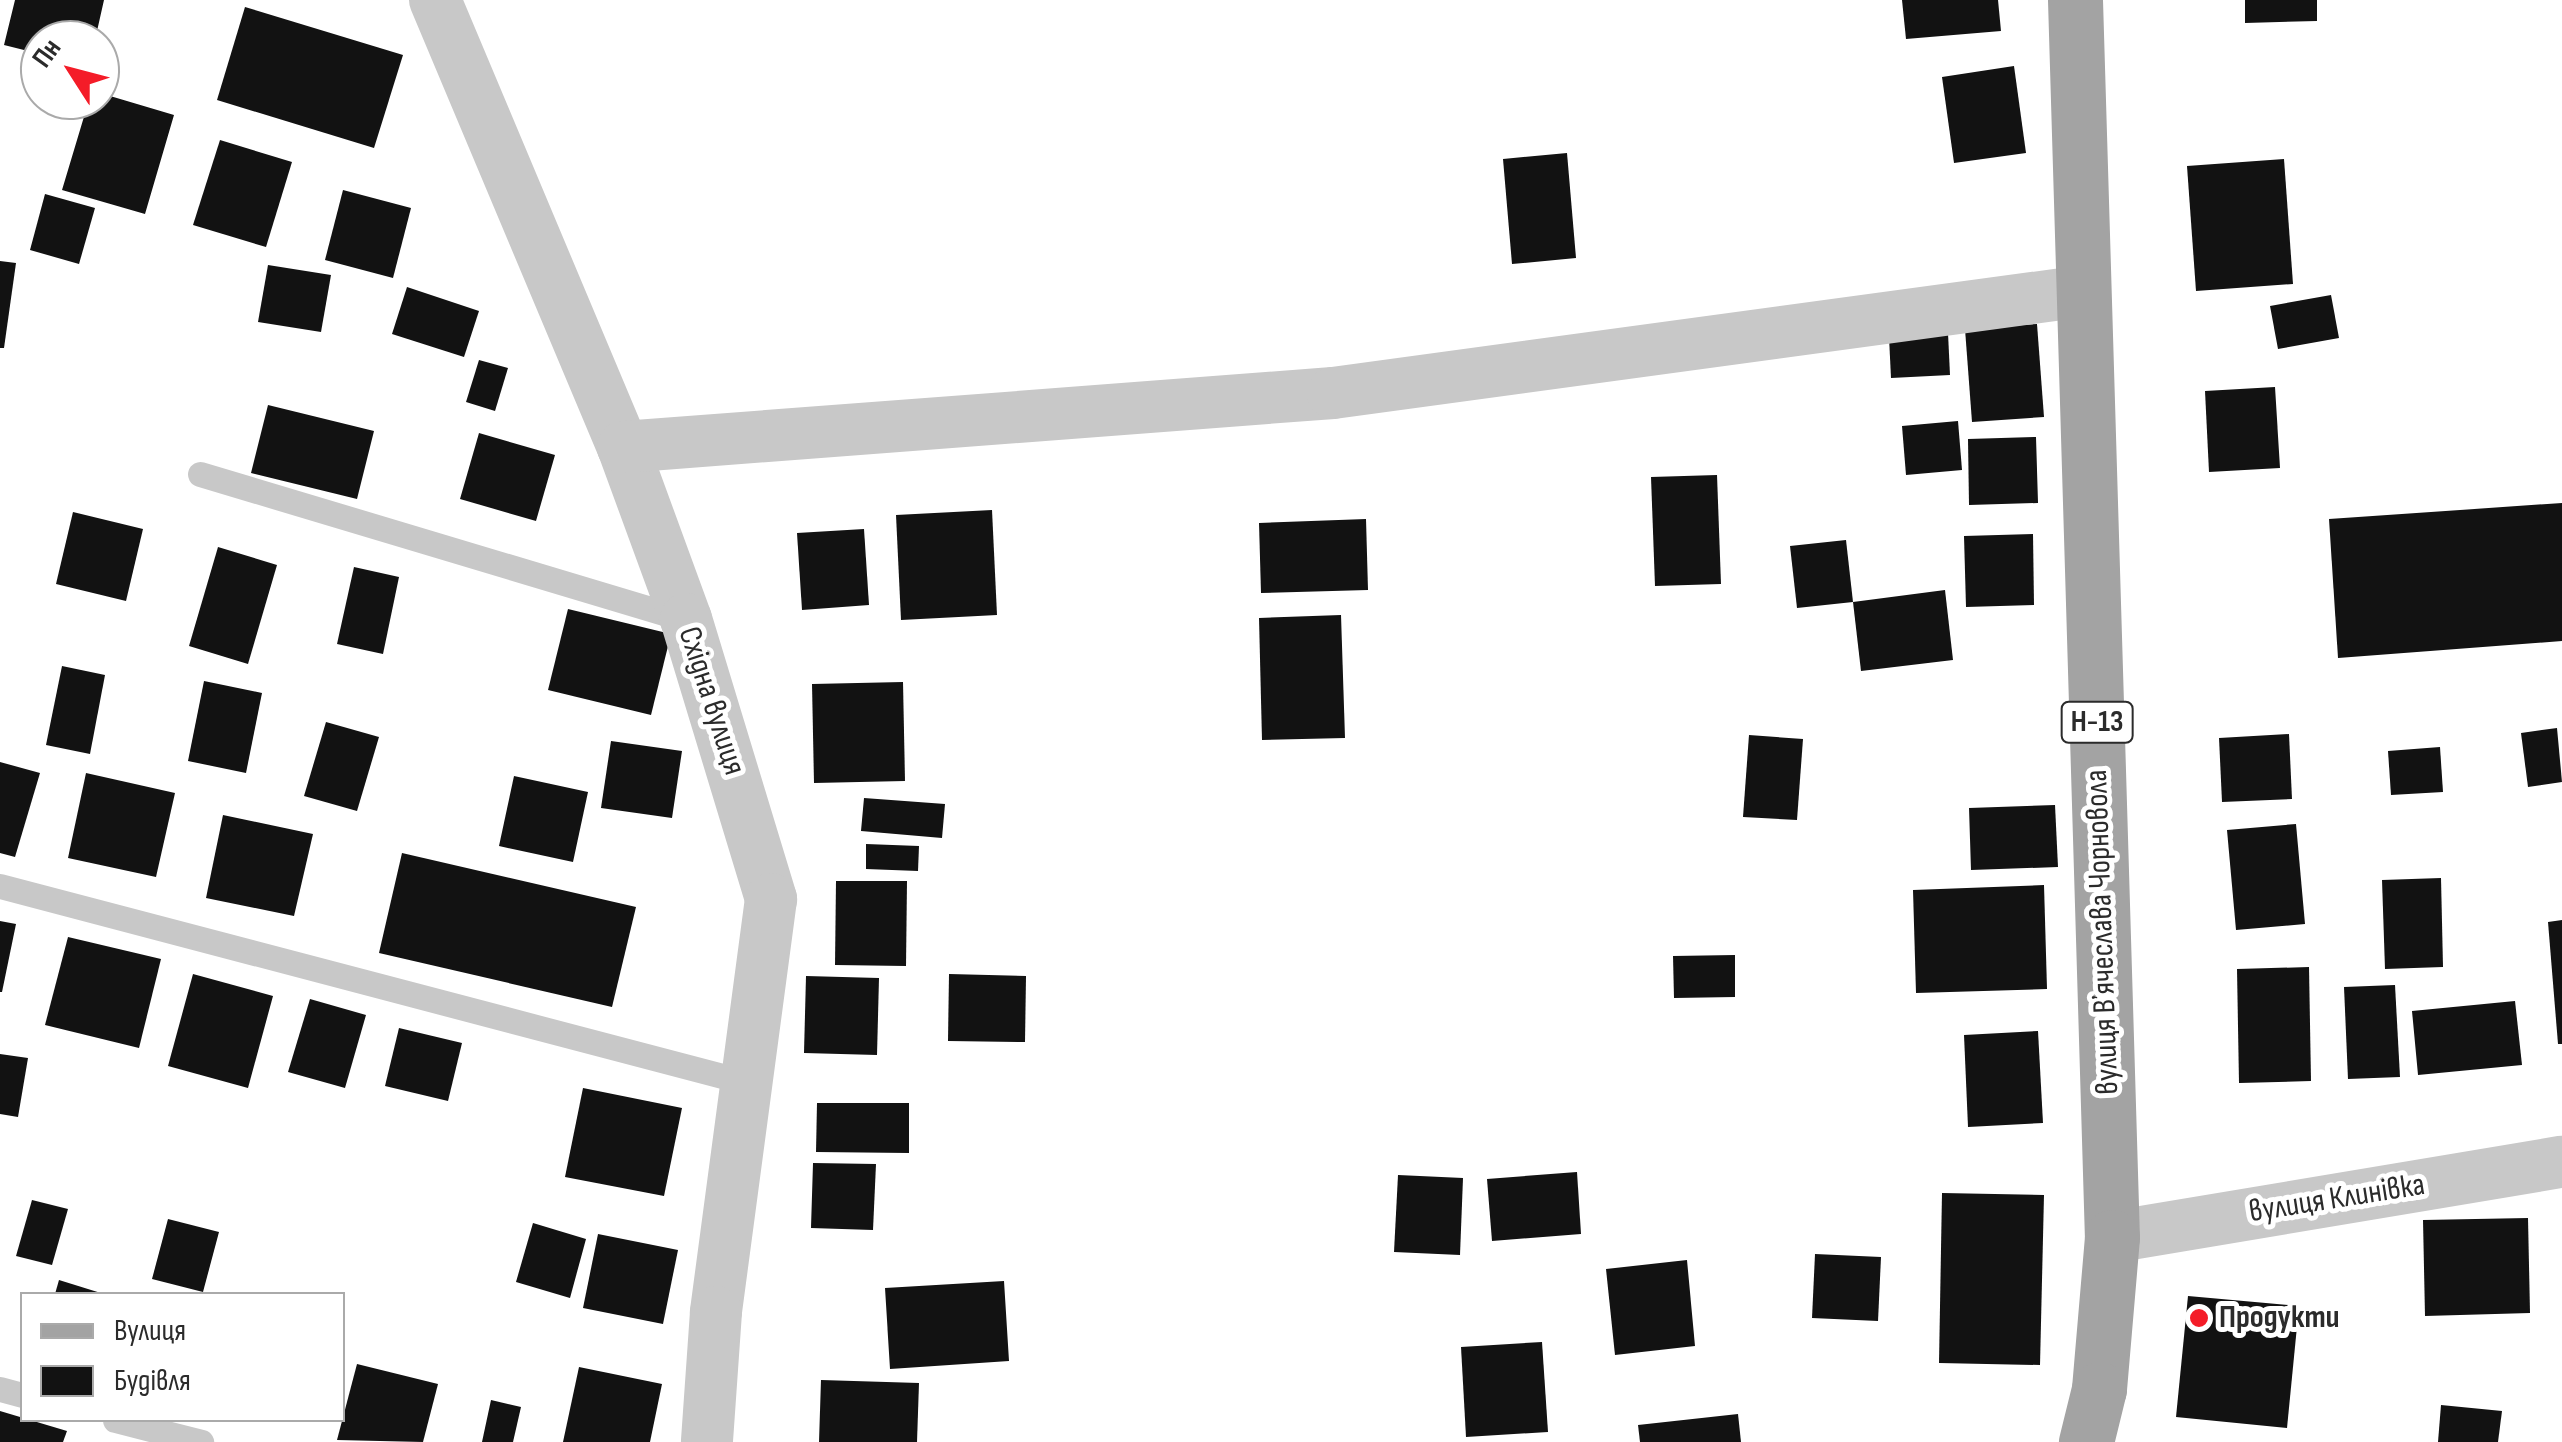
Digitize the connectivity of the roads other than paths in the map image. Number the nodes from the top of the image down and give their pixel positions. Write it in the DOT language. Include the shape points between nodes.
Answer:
graph roads {
  1 [pos="435,0"];
  2 [pos="2075,0"];
  3 [pos="2084,292"];
  4 [pos="623,447"];
  5 [pos="200,474"];
  6 [pos="686,619"];
  7 [pos="0,886"];
  8 [pos="749,1083"];
  9 [pos="2562,1162"];
  10 [pos="2112,1237"];
  11 [pos="123,1422"];
  12 [pos="202,1442"];
  13 [pos="707,1442"];
  14 [pos="2086,1442"];
  1 -- 4 [label="street, Східна вулиця"];
  2 -- 3 [label="main road, вулиця Вʼячеслава Чорновола / Н-13"];
  3 -- 4 [label="street" via="1333,393"];
  3 -- 10 [label="main road, вулиця Вʼячеслава Чорновола / Н-13"];
  4 -- 6 [label="street, Східна вулиця"];
  5 -- 6 [label="lane"];
  6 -- 8 [label="street, Східна вулиця" via="771,899"];
  7 -- 8 [label="lane"];
  8 -- 13 [label="street, Східна вулиця" via="716,1312"];
  9 -- 10 [label="street, вулиця Клинівка"];
  10 -- 14 [label="main road, вулиця Вʼячеслава Чорновола / Н-13" via="2098,1388"];
  11 -- 12 [label="lane"];
}
